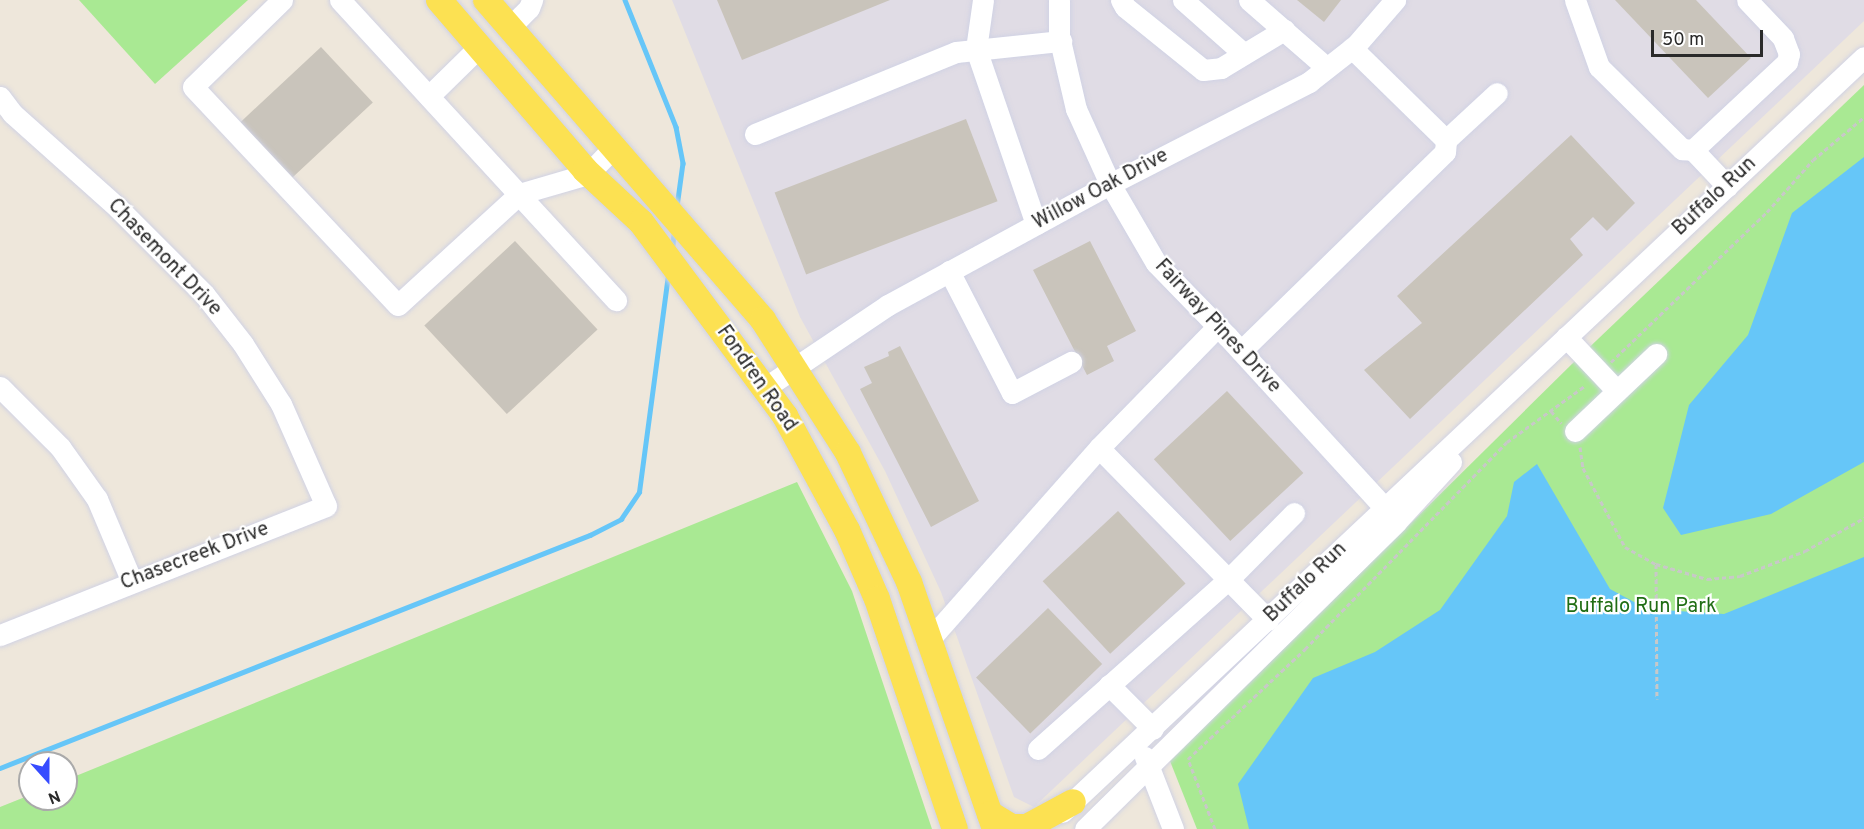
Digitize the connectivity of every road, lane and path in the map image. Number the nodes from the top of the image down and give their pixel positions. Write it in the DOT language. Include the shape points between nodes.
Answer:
graph roads {
  1 [pos="282,0"];
  2 [pos="340,0"];
  3 [pos="439,0"];
  4 [pos="532,0"];
  5 [pos="983,0"];
  6 [pos="1059,0"];
  7 [pos="1121,0"];
  8 [pos="1183,0"];
  9 [pos="1249,0"];
  10 [pos="1395,0"];
  11 [pos="1575,0"];
  12 [pos="1747,0"];
  13 [pos="499,14"];
  14 [pos="1284,30"];
  15 [pos="1060,40"];
  16 [pos="476,43"];
  17 [pos="1352,48"];
  18 [pos="976,49"];
  19 [pos="1244,54"];
  20 [pos="1864,57"];
  21 [pos="1328,68"];
  22 [pos="1497,93"];
  23 [pos="429,96"];
  24 [pos="4,111"];
  25 [pos="1864,117"];
  26 [pos="755,134"];
  27 [pos="1446,140"];
  28 [pos="614,147"];
  29 [pos="1693,150"];
  30 [pos="588,174"];
  31 [pos="1110,184"];
  32 [pos="1727,186"];
  33 [pos="519,194"];
  34 [pos="1036,224"];
  35 [pos="949,271"];
  36 [pos="616,300"];
  37 [pos="1218,327"];
  38 [pos="1566,337"];
  39 [pos="1241,351"];
  40 [pos="1656,354"];
  41 [pos="1071,362"];
  42 [pos="795,367"];
  43 [pos="1600,373"];
  44 [pos="0,387"];
  45 [pos="763,388"];
  46 [pos="1617,391"];
  47 [pos="1551,411"];
  48 [pos="1571,433"];
  49 [pos="298,442"];
  50 [pos="1099,448"];
  51 [pos="1294,513"];
  52 [pos="1390,515"];
  53 [pos="1864,518"];
  54 [pos="1656,564"];
  55 [pos="1228,580"];
  56 [pos="132,582"];
  57 [pos="909,582"];
  58 [pos="877,599"];
  59 [pos="1268,620"];
  60 [pos="0,635"];
  61 [pos="929,639"];
  62 [pos="1109,685"];
  63 [pos="1657,699"];
  64 [pos="1146,736"];
  65 [pos="1038,749"];
  66 [pos="1149,768"];
  67 [pos="1073,802"];
  68 [pos="992,822"];
  69 [pos="1091,827"];
  70 [pos="955,829"];
  71 [pos="1044,829"];
  72 [pos="1173,829"];
  73 [pos="1215,829"];
  1 -- 33 [label="street" via="193,87 398,305"];
  2 -- 23 [label="street"];
  3 -- 16 [label="main road, Fondren Road"];
  4 -- 13 [label="street" via="529,8"];
  5 -- 18 [label="street"];
  6 -- 15 [label="street, Fairway Pines Drive"];
  7 -- 19 [label="street" via="1203,70 1221,68"];
  8 -- 19 [label="street"];
  9 -- 14 [label="street"];
  10 -- 17 [label="street, Willow Oak Drive"];
  11 -- 29 [label="street" via="1599,67 1682,149"];
  12 -- 29 [label="street" via="1783,38 1789,54 1787,62"];
  13 -- 16 [label="main road"];
  13 -- 28 [label="main road, Fondren Road"];
  14 -- 19 [label="street"];
  14 -- 21 [label="street"];
  15 -- 18 [label="street"];
  15 -- 31 [label="street, Fairway Pines Drive" via="1076,108"];
  16 -- 23 [label="street"];
  16 -- 30 [label="main road, Fondren Road"];
  17 -- 21 [label="street, Willow Oak Drive"];
  17 -- 27 [label="street"];
  18 -- 26 [label="street" via="956,52"];
  18 -- 34 [label="street"];
  20 -- 32 [label="street, Buffalo Run"];
  21 -- 31 [label="street, Willow Oak Drive" via="1309,82"];
  22 -- 27 [label="street"];
  23 -- 33 [label="street"];
  24 -- 49 [label="street, Chasemont Drive" via="118,208 204,294 243,344 281,404"];
  25 -- 43 [label="path" via="1809,165 1767,212"];
  27 -- 39 [label="street" via="1444,152"];
  28 -- 30 [label="street"];
  28 -- 42 [label="main road, Fondren Road" via="763,320"];
  29 -- 32 [label="street"];
  30 -- 33 [label="street"];
  30 -- 45 [label="main road, Fondren Road" via="641,222"];
  31 -- 34 [label="street, Willow Oak Drive"];
  31 -- 37 [label="street, Fairway Pines Drive" via="1156,263"];
  32 -- 38 [label="street, Buffalo Run"];
  33 -- 36 [label="street"];
  34 -- 35 [label="street, Willow Oak Drive"];
  35 -- 41 [label="street" via="1012,393"];
  35 -- 42 [label="street, Willow Oak Drive" via="888,305"];
  37 -- 39 [label="street, Fairway Pines Drive"];
  37 -- 50 [label="street"];
  38 -- 43 [label="street"];
  38 -- 52 [label="street, Buffalo Run"];
  39 -- 52 [label="street, Fairway Pines Drive"];
  40 -- 46 [label="street"];
  42 -- 45 [label="street, Willow Oak Drive"];
  42 -- 57 [label="main road, Fondren Road" via="848,453"];
  43 -- 46 [label="street"];
  43 -- 47 [label="path"];
  44 -- 56 [label="street" via="60,447 97,499"];
  45 -- 58 [label="main road, Fondren Road" via="785,416 847,530"];
  46 -- 48 [label="street"];
  47 -- 48 [label="path"];
  47 -- 73 [label="path" via="1507,442 1305,649 1188,759"];
  48 -- 54 [label="path" via="1581,448 1583,468 1625,547"];
  49 -- 56 [label="street, Chasecreek Drive" via="326,506"];
  50 -- 55 [label="street"];
  50 -- 61 [label="street"];
  51 -- 55 [label="street"];
  52 -- 59 [label="street, Buffalo Run"];
  52 -- 66 [label="street, Buffalo Run"];
  53 -- 54 [label="path" via="1805,551 1740,576 1707,579"];
  54 -- 63 [label="path"];
  55 -- 59 [label="street"];
  55 -- 62 [label="street"];
  56 -- 60 [label="street, Chasecreek Drive"];
  57 -- 58 [label="main road"];
  57 -- 61 [label="main road, Fondren Road"];
  58 -- 70 [label="main road, Fondren Road"];
  59 -- 64 [label="street, Buffalo Run"];
  61 -- 68 [label="main road, Fondren Road"];
  62 -- 64 [label="street"];
  62 -- 65 [label="street"];
  64 -- 66 [label="street"];
  64 -- 67 [label="street, Buffalo Run"];
  66 -- 69 [label="street, Buffalo Run"];
  66 -- 72 [label="street"];
  67 -- 68 [label="main road" via="1027,827"];
  67 -- 71 [label="street, Buffalo Run"];
}
